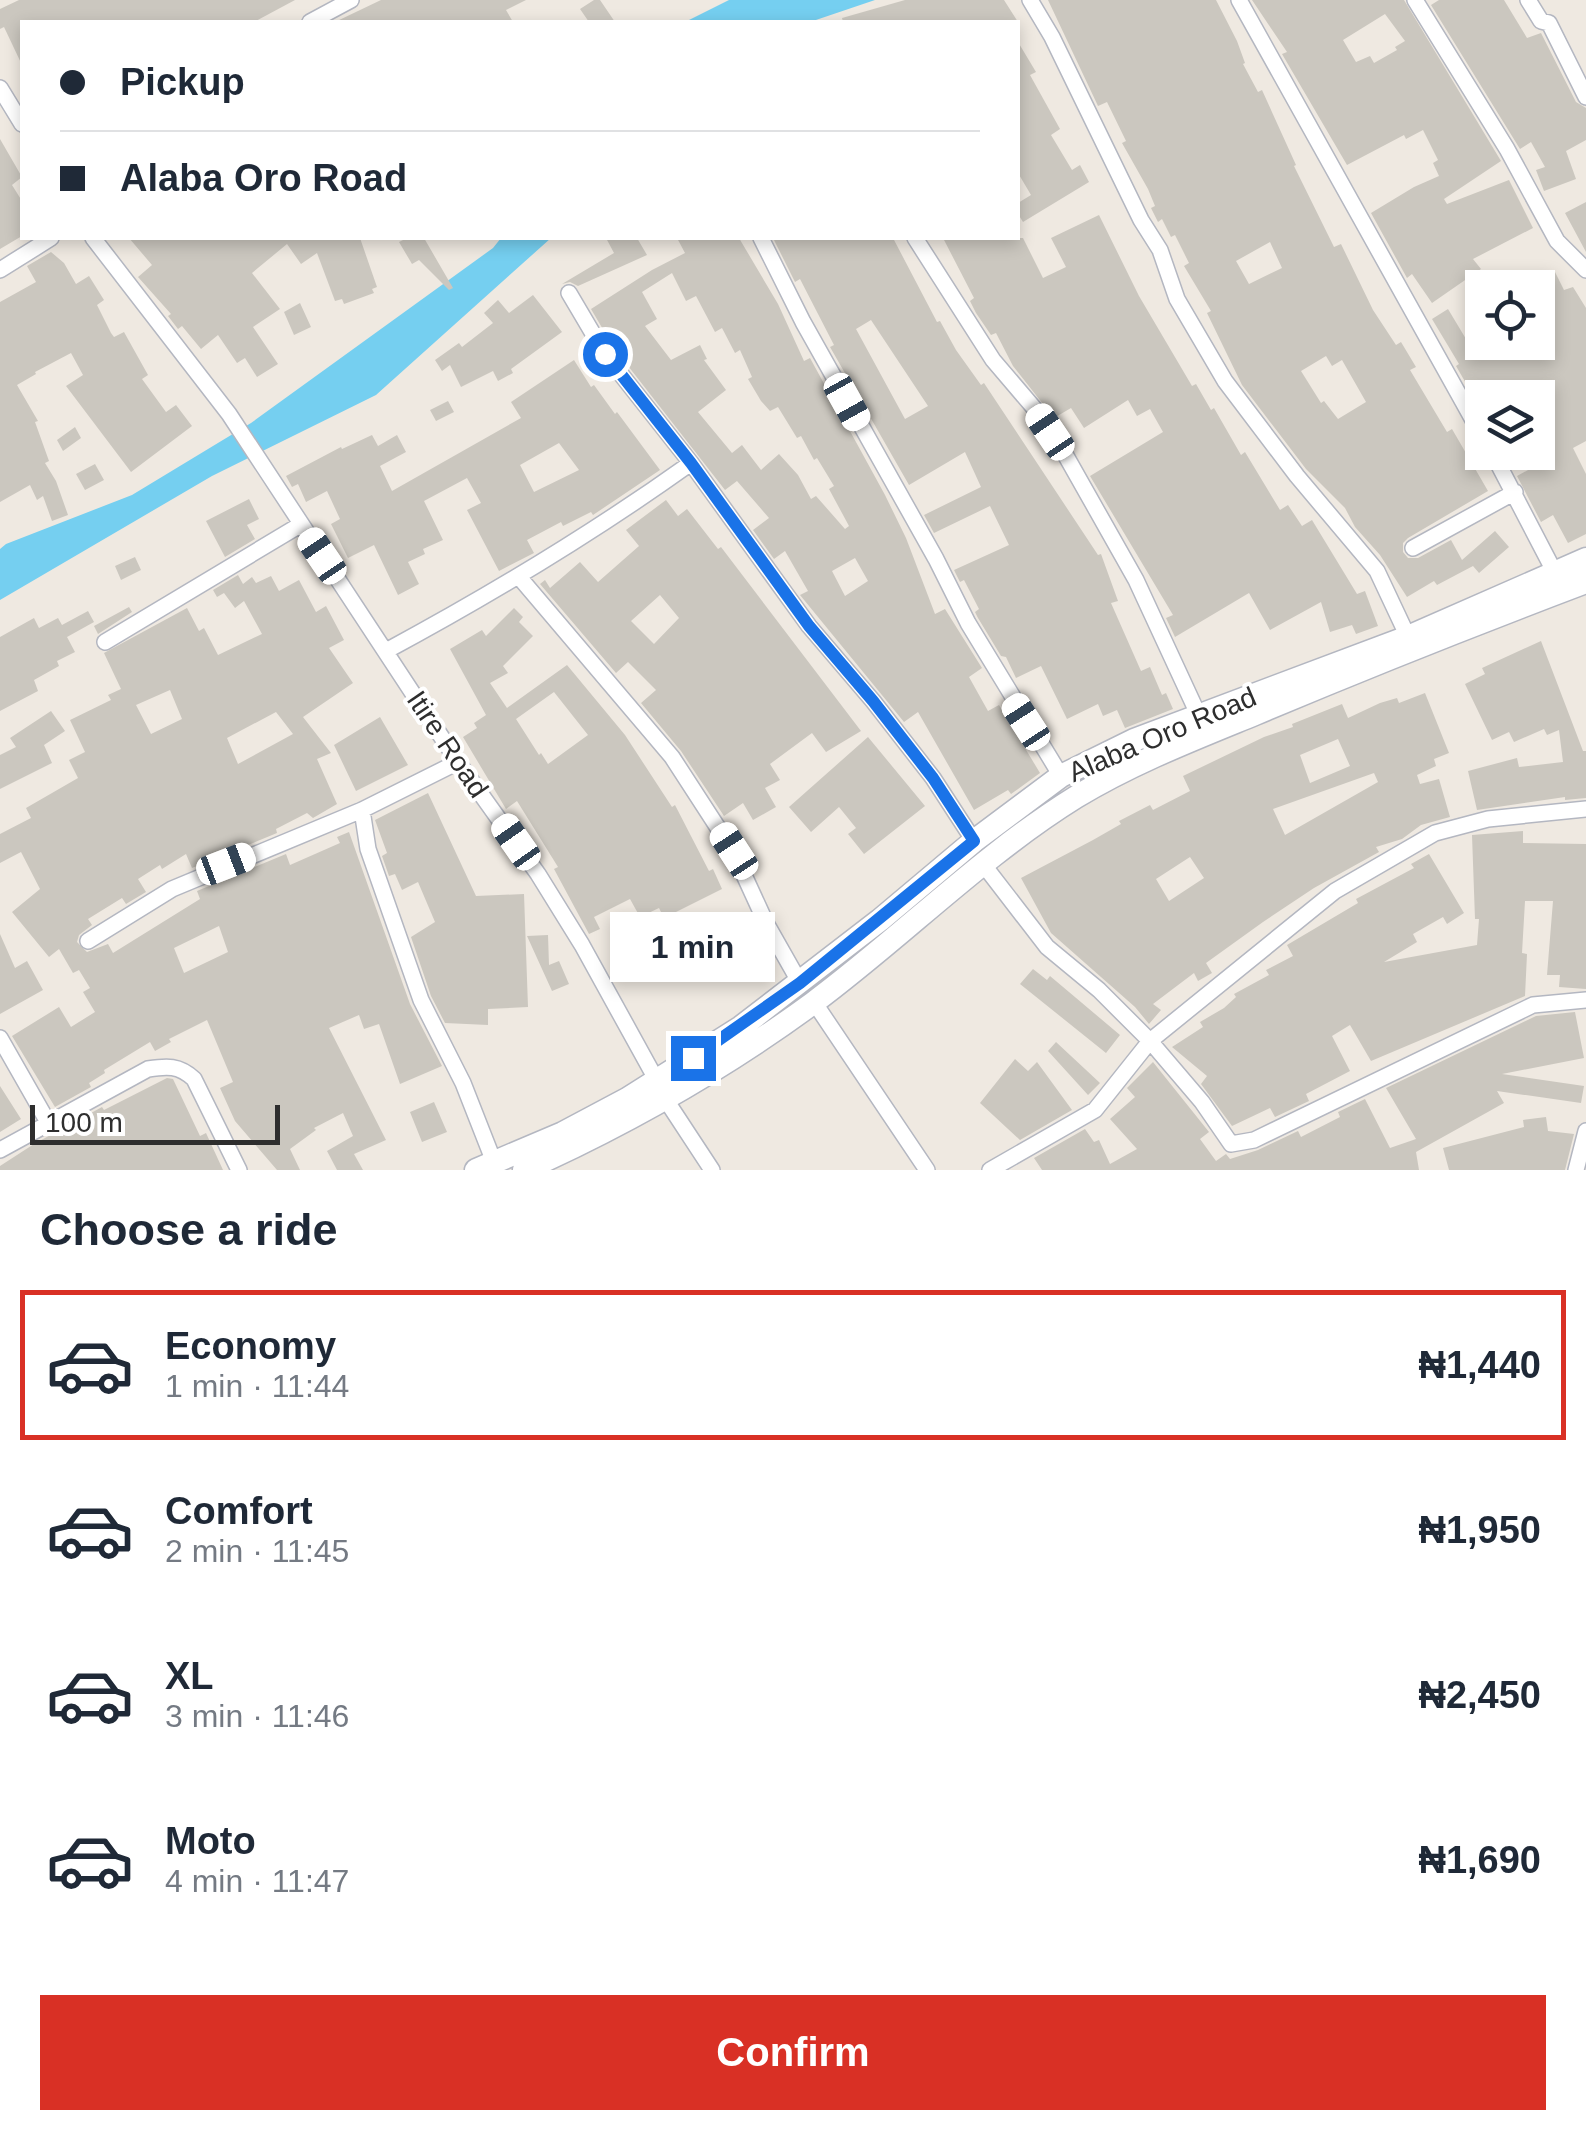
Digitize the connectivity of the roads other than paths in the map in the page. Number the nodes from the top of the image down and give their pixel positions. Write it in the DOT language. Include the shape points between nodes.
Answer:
graph roads {
  1 [pos="350,0"];
  2 [pos="1030,0"];
  3 [pos="1239,0"];
  4 [pos="1415,0"];
  5 [pos="1528,0"];
  6 [pos="314,20"];
  7 [pos="0,88"];
  8 [pos="1586,97"];
  9 [pos="20,121"];
  10 [pos="48,240"];
  11 [pos="95,240"];
  12 [pos="761,240"];
  13 [pos="916,240"];
  14 [pos="0,270"];
  15 [pos="1586,270"];
  16 [pos="569,293"];
  17 [pos="1465,405"];
  18 [pos="691,463"];
  19 [pos="1502,470"];
  20 [pos="1515,492"];
  21 [pos="300,525"];
  22 [pos="1413,548"];
  23 [pos="1586,559"];
  24 [pos="1554,572"];
  25 [pos="520,578"];
  26 [pos="1586,582"];
  27 [pos="1408,636"];
  28 [pos="105,642"];
  29 [pos="386,651"];
  30 [pos="1198,714"];
  31 [pos="458,762"];
  32 [pos="1060,776"];
  33 [pos="1586,809"];
  34 [pos="362,810"];
  35 [pos="974,841"];
  36 [pos="984,864"];
  37 [pos="88,941"];
  38 [pos="807,992"];
  39 [pos="1586,1000"];
  40 [pos="0,1038"];
  41 [pos="1150,1041"];
  42 [pos="662,1090"];
  43 [pos="48,1124"];
  44 [pos="1586,1132"];
  45 [pos="0,1150"];
  46 [pos="485,1166"];
  47 [pos="239,1170"];
  48 [pos="524,1170"];
  49 [pos="712,1170"];
  50 [pos="928,1170"];
  51 [pos="990,1170"];
  52 [pos="1576,1170"];
  1 -- 6 [label="street"];
  2 -- 27 [label="street" via="1160,250 1177,300 1297,476 1377,570"];
  3 -- 17 [label="street"];
  4 -- 15 [label="street" via="1542,216"];
  5 -- 8 [label="street" via="1541,21 1549,22"];
  7 -- 9 [label="street"];
  10 -- 14 [label="street"];
  11 -- 21 [label="street, Itire Road" via="229,414"];
  12 -- 32 [label="street" via="976,638"];
  13 -- 30 [label="street" via="993,360 1066,456 1136,580"];
  16 -- 18 [label="street" via="605,354"];
  18 -- 25 [label="street"];
  18 -- 35 [label="street"];
  19 -- 20 [label="street"];
  20 -- 22 [label="street"];
  20 -- 24 [label="street"];
  21 -- 28 [label="street"];
  21 -- 29 [label="street, Itire Road"];
  23 -- 24 [label="main road, Alaba Oro Road"];
  24 -- 27 [label="main road, Alaba Oro Road"];
  25 -- 29 [label="street"];
  25 -- 38 [label="street" via="672,757 734,851"];
  26 -- 36 [label="main road, Alaba Oro Road" via="1131,766"];
  27 -- 30 [label="main road, Alaba Oro Road"];
  29 -- 31 [label="street, Itire Road"];
  30 -- 32 [label="main road, Alaba Oro Road"];
  31 -- 34 [label="street"];
  31 -- 42 [label="street, Itire Road" via="538,874"];
  32 -- 35 [label="main road, Alaba Oro Road"];
  33 -- 41 [label="street" via="1488,819 1435,833 1335,890"];
  34 -- 37 [label="street" via="172,889"];
  34 -- 46 [label="street" via="368,849 421,1000 463,1083"];
  35 -- 38 [label="main road, Alaba Oro Road"];
  36 -- 38 [label="main road, Alaba Oro Road"];
  36 -- 41 [label="street" via="1047,946"];
  38 -- 42 [label="main road, Alaba Oro Road" via="741,1027"];
  38 -- 50 [label="street"];
  39 -- 41 [label="street" via="1533,1005 1254,1140 1231,1144"];
  40 -- 43 [label="street"];
  41 -- 51 [label="street" via="1094,1110"];
  42 -- 46 [label="main road, Alaba Oro Road"];
  42 -- 48 [label="main road, Alaba Oro Road"];
  42 -- 49 [label="street, Itire Road"];
  43 -- 45 [label="street"];
  43 -- 47 [label="street" via="148,1069 183,1069"];
  44 -- 52 [label="street"];
}
